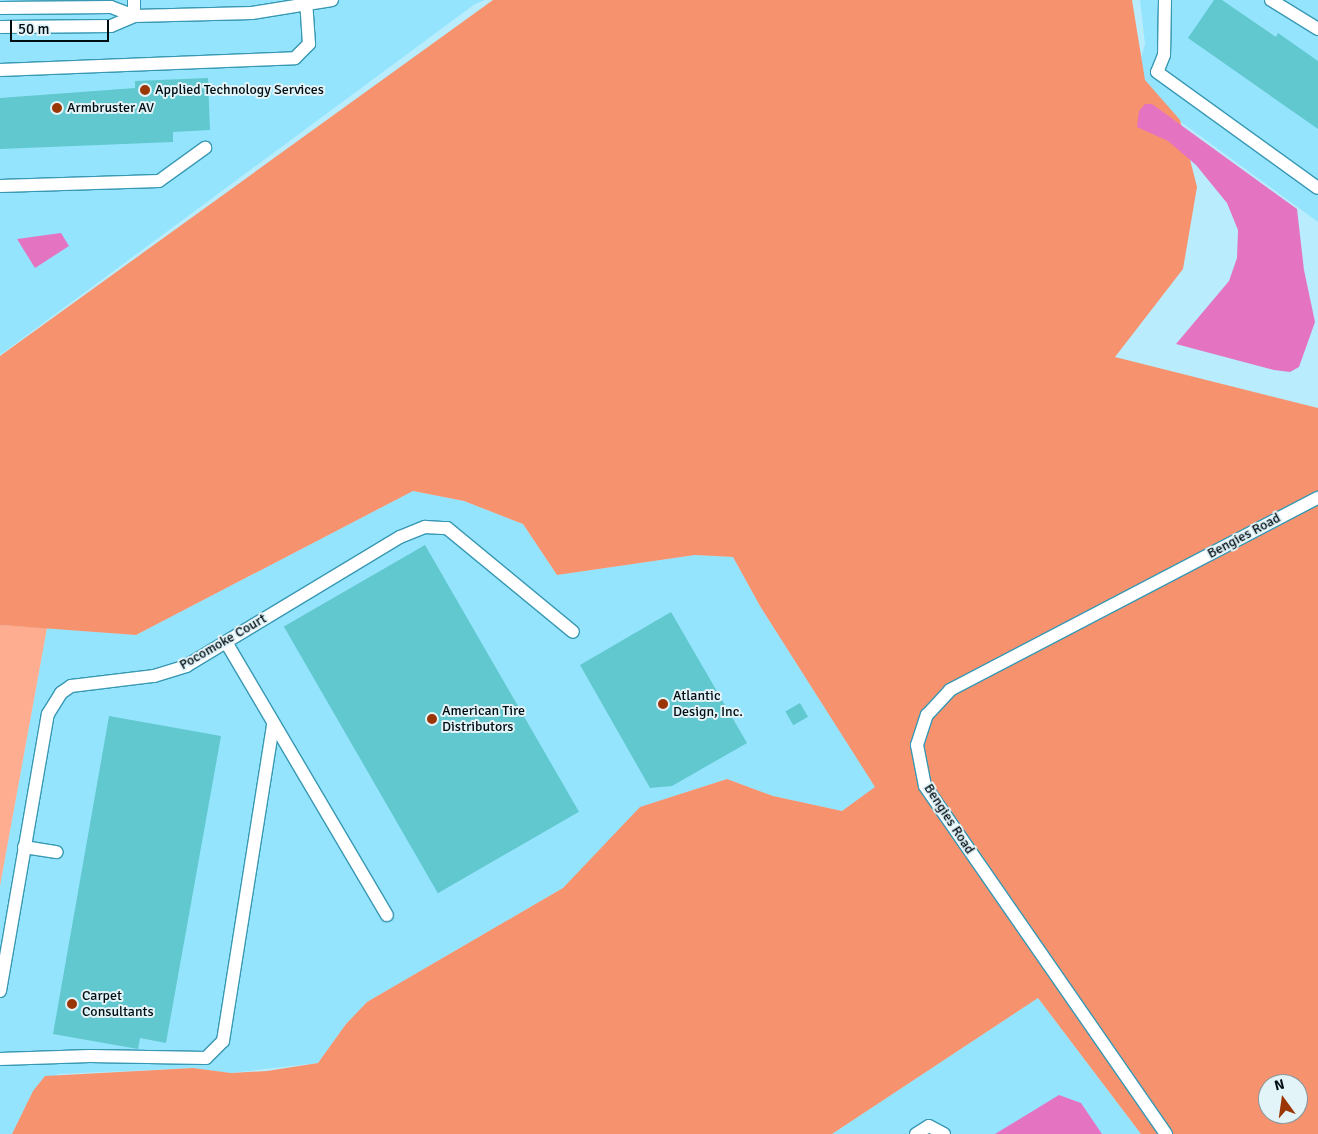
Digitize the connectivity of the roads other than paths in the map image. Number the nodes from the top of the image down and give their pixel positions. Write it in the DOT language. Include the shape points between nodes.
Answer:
graph roads {
  1 [pos="134,0"];
  2 [pos="332,0"];
  3 [pos="1165,0"];
  4 [pos="1271,0"];
  5 [pos="306,3"];
  6 [pos="0,8"];
  7 [pos="134,16"];
  8 [pos="0,27"];
  9 [pos="1318,28"];
  10 [pos="0,70"];
  11 [pos="204,148"];
  12 [pos="0,186"];
  13 [pos="1318,188"];
  14 [pos="1318,498"];
  15 [pos="573,632"];
  16 [pos="226,642"];
  17 [pos="273,725"];
  18 [pos="24,847"];
  19 [pos="57,852"];
  20 [pos="387,915"];
  21 [pos="0,991"];
  22 [pos="0,1059"];
  23 [pos="916,1134"];
  24 [pos="944,1134"];
  25 [pos="1166,1134"];
  1 -- 7 [label="street"];
  2 -- 5 [label="street"];
  3 -- 13 [label="street" via="1164,55 1157,72"];
  4 -- 9 [label="street"];
  5 -- 7 [label="street" via="220,14"];
  5 -- 10 [label="street" via="310,44 295,58"];
  6 -- 7 [label="street" via="111,7"];
  7 -- 8 [label="street" via="111,26"];
  11 -- 12 [label="street" via="159,180"];
  14 -- 25 [label="street, Bengies Road" via="950,690 927,715 917,745 925,786"];
  15 -- 16 [label="street, Pocomoke Court" via="447,528 436,526 400,537"];
  16 -- 17 [label="street"];
  16 -- 18 [label="street, Pocomoke Court" via="186,666 162,674 71,686 61,693 48,714"];
  17 -- 20 [label="street"];
  17 -- 22 [label="street" via="223,1040 206,1058"];
  18 -- 19 [label="street"];
  18 -- 21 [label="street, Pocomoke Court"];
  23 -- 24 [label="street" via="929,1126"];
}
